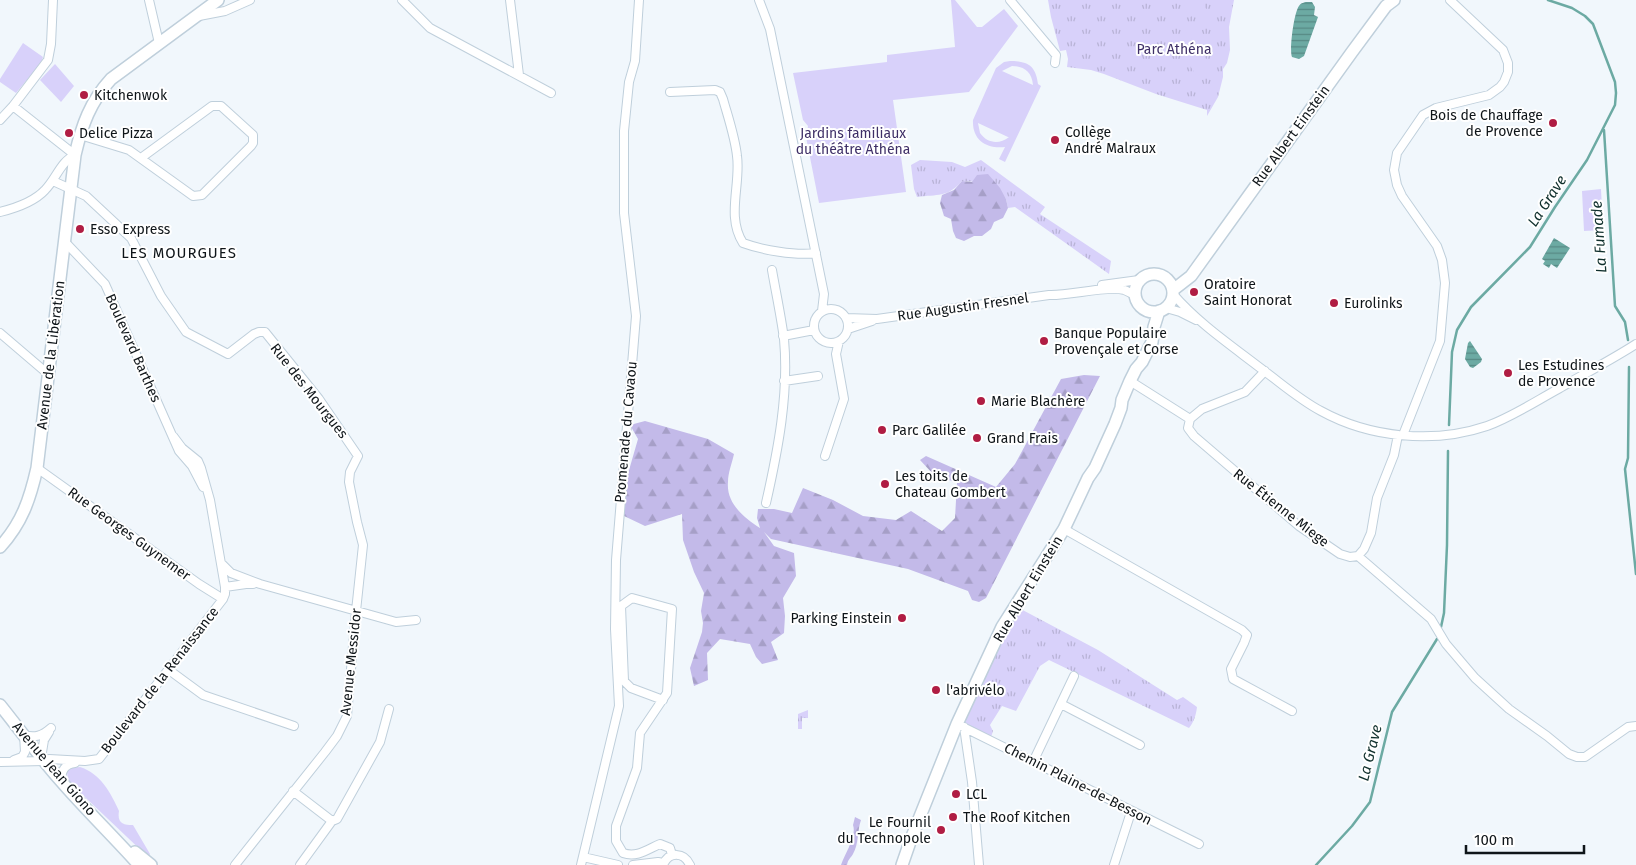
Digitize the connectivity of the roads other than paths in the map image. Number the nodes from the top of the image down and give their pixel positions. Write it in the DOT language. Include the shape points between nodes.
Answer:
graph roads {
  1 [pos="53,0"];
  2 [pos="149,0"];
  3 [pos="218,0"];
  4 [pos="250,0"];
  5 [pos="402,0"];
  6 [pos="510,0"];
  7 [pos="639,0"];
  8 [pos="759,0"];
  9 [pos="1010,0"];
  10 [pos="1450,0"];
  11 [pos="1389,2"];
  12 [pos="194,17"];
  13 [pos="158,43"];
  14 [pos="1055,64"];
  15 [pos="519,75"];
  16 [pos="670,92"];
  17 [pos="550,93"];
  18 [pos="13,106"];
  19 [pos="0,120"];
  20 [pos="80,135"];
  21 [pos="75,155"];
  22 [pos="141,158"];
  23 [pos="53,181"];
  24 [pos="72,189"];
  25 [pos="0,212"];
  26 [pos="66,243"];
  27 [pos="816,253"];
  28 [pos="1197,266"];
  29 [pos="772,270"];
  30 [pos="1168,279"];
  31 [pos="1139,280"];
  32 [pos="1173,292"];
  33 [pos="824,294"];
  34 [pos="1049,295"];
  35 [pos="1135,295"];
  36 [pos="834,309"];
  37 [pos="1162,310"];
  38 [pos="822,311"];
  39 [pos="1146,311"];
  40 [pos="846,318"];
  41 [pos="877,319"];
  42 [pos="1207,326"];
  43 [pos="848,329"];
  44 [pos="814,330"];
  45 [pos="0,333"];
  46 [pos="783,336"];
  47 [pos="839,341"];
  48 [pos="829,342"];
  49 [pos="1636,344"];
  50 [pos="836,354"];
  51 [pos="1136,369"];
  52 [pos="1265,371"];
  53 [pos="48,374"];
  54 [pos="818,376"];
  55 [pos="784,380"];
  56 [pos="1130,381"];
  57 [pos="1190,419"];
  58 [pos="1401,435"];
  59 [pos="358,456"];
  60 [pos="826,456"];
  61 [pos="36,468"];
  62 [pos="766,503"];
  63 [pos="1064,529"];
  64 [pos="0,547"];
  65 [pos="1358,556"];
  66 [pos="221,563"];
  67 [pos="260,584"];
  68 [pos="225,587"];
  69 [pos="223,599"];
  70 [pos="356,611"];
  71 [pos="416,620"];
  72 [pos="169,670"];
  73 [pos="1074,676"];
  74 [pos="663,700"];
  75 [pos="1061,704"];
  76 [pos="0,705"];
  77 [pos="389,709"];
  78 [pos="1292,712"];
  79 [pos="294,726"];
  80 [pos="960,726"];
  81 [pos="1636,726"];
  82 [pos="24,735"];
  83 [pos="1140,745"];
  84 [pos="42,760"];
  85 [pos="84,761"];
  86 [pos="4,762"];
  87 [pos="1033,762"];
  88 [pos="60,781"];
  89 [pos="293,791"];
  90 [pos="1131,812"];
  91 [pos="332,822"];
  92 [pos="110,832"];
  93 [pos="911,839"];
  94 [pos="1199,844"];
  95 [pos="672,855"];
  96 [pos="582,861"];
  97 [pos="663,864"];
  98 [pos="139,865"];
  99 [pos="151,865"];
  100 [pos="235,865"];
  101 [pos="300,865"];
  102 [pos="618,865"];
  103 [pos="633,865"];
  104 [pos="690,865"];
  105 [pos="896,865"];
  106 [pos="902,865"];
  107 [pos="979,865"];
  108 [pos="1114,865"];
  1 -- 18 [label="street" via="48,60"];
  2 -- 13 [label="street"];
  3 -- 12 [label="street, Avenue de la Libération"];
  4 -- 12 [label="street" via="225,11"];
  5 -- 15 [label="street" via="430,28"];
  6 -- 15 [label="street"];
  7 -- 96 [label="street, Promenade du Cavaou" via="635,61 629,82 624,131 624,213 636,316 616,560 619,706"];
  8 -- 27 [label="street" via="770,28"];
  9 -- 14 [label="street" via="1056,55"];
  10 -- 58 [label="street" via="1503,50 1508,72 1500,88 1489,95 1436,108 1423,115 1397,153 1394,170 1397,185 1437,246 1445,283 1440,341"];
  11 -- 28 [label="street, Rue Albert Einstein"];
  12 -- 13 [label="street, Avenue de la Libération"];
  13 -- 20 [label="street, Avenue de la Libération" via="103,87 87,114"];
  15 -- 17 [label="street"];
  16 -- 27 [label="street" via="720,92 737,155 734,208 738,234 743,243 807,255"];
  18 -- 19 [label="street"];
  18 -- 21 [label="street"];
  20 -- 21 [label="street, Avenue de la Libération"];
  20 -- 22 [label="street" via="128,150"];
  21 -- 23 [label="street" via="67,158"];
  21 -- 24 [label="street, Avenue de la Libération"];
  22 -- 22 [label="street" via="212,106 221,106 254,135 251,146 202,196 193,196"];
  23 -- 24 [label="street"];
  23 -- 25 [label="street" via="30,202"];
  24 -- 26 [label="street, Avenue de la Libération"];
  24 -- 59 [label="street, Rue des Mourgues" via="86,196 131,238 161,296 186,332 228,354 254,334 265,332 319,399"];
  26 -- 53 [label="street, Avenue de la Libération"];
  26 -- 66 [label="street, Boulevard Barthes" via="105,284 173,436 198,461 210,500"];
  27 -- 33 [label="street"];
  28 -- 30 [label="street, Rue Albert Einstein" via="1183,276"];
  28 -- 32 [label="street, Rue Albert Einstein"];
  29 -- 46 [label="street"];
  30 -- 31 [label="street" via="1154,273"];
  30 -- 32 [label="street"];
  31 -- 34 [label="street, Rue Augustin Fresnel"];
  31 -- 35 [label="street"];
  32 -- 37 [label="street" via="1171,302"];
  32 -- 42 [label="street"];
  33 -- 36 [label="street"];
  33 -- 38 [label="street"];
  34 -- 35 [label="street, Rue Augustin Fresnel" via="1120,289"];
  34 -- 41 [label="street, Rue Augustin Fresnel"];
  35 -- 39 [label="street" via="1137,303"];
  36 -- 38 [label="street"];
  36 -- 40 [label="street"];
  37 -- 39 [label="street"];
  37 -- 42 [label="street" via="1180,312"];
  37 -- 51 [label="street, Rue Albert Einstein" via="1154,327 1152,342"];
  38 -- 44 [label="street" via="815,319"];
  39 -- 51 [label="street, Rue Albert Einstein" via="1149,333"];
  40 -- 41 [label="street, Rue Augustin Fresnel"];
  40 -- 43 [label="street"];
  41 -- 43 [label="street, Rue Augustin Fresnel"];
  42 -- 52 [label="street"];
  43 -- 47 [label="street"];
  44 -- 46 [label="street"];
  44 -- 48 [label="street" via="820,339"];
  45 -- 53 [label="street"];
  46 -- 55 [label="street"];
  47 -- 48 [label="street"];
  47 -- 50 [label="street"];
  48 -- 50 [label="street"];
  49 -- 58 [label="street" via="1537,401 1486,426 1439,436"];
  50 -- 60 [label="street" via="844,398"];
  51 -- 56 [label="street, Rue Albert Einstein"];
  52 -- 57 [label="street" via="1246,392 1202,409"];
  52 -- 58 [label="street" via="1321,411 1361,427"];
  53 -- 61 [label="street, Avenue de la Libération"];
  54 -- 55 [label="street"];
  55 -- 62 [label="street" via="781,427"];
  56 -- 57 [label="street"];
  56 -- 63 [label="street, Rue Albert Einstein" via="1122,400 1116,405"];
  57 -- 65 [label="street, Rue Étienne Miege" via="1188,428 1194,436 1299,526 1340,554"];
  58 -- 65 [label="street" via="1377,498 1371,533"];
  59 -- 70 [label="street, Avenue Messidor" via="349,482 356,522 364,544"];
  61 -- 64 [label="street, Avenue de la Libération" via="25,509 13,532"];
  61 -- 69 [label="street, Rue Georges Guynemer"];
  63 -- 78 [label="street" via="1242,630 1247,635 1231,668 1233,679"];
  63 -- 80 [label="street, Rue Albert Einstein" via="1002,627"];
  65 -- 81 [label="street, Rue Étienne Miege" via="1431,619 1446,644 1475,678 1509,709 1571,755 1585,757 1628,727"];
  66 -- 67 [label="street" via="232,573"];
  66 -- 68 [label="street, Boulevard Barthes"];
  67 -- 68 [label="street"];
  67 -- 70 [label="street"];
  68 -- 69 [label="street, Boulevard de la Renaissance"];
  69 -- 72 [label="street, Boulevard de la Renaissance"];
  70 -- 71 [label="street" via="396,622"];
  70 -- 89 [label="street, Avenue Messidor" via="348,716 337,736"];
  72 -- 79 [label="street" via="204,695"];
  72 -- 85 [label="street, Boulevard de la Renaissance" via="99,759"];
  73 -- 75 [label="street"];
  74 -- 74 [label="street" via="667,693 672,609 632,598 621,606 624,681 631,688"];
  74 -- 95 [label="street" via="640,733 637,768 615,834 623,853 630,856 660,844 670,848"];
  75 -- 83 [label="street"];
  75 -- 87 [label="street"];
  76 -- 82 [label="street, Avenue Jean Giono"];
  77 -- 91 [label="street" via="380,742 350,798"];
  80 -- 87 [label="street, Chemin Plaine-de-Besson"];
  80 -- 93 [label="street, Rue Albert Einstein"];
  80 -- 107 [label="street" via="973,791"];
  82 -- 84 [label="street, Avenue Jean Giono"];
  82 -- 84 [label="street" via="44,735 51,728 44,740"];
  82 -- 86 [label="street" via="26,752 18,759"];
  84 -- 85 [label="street"];
  84 -- 86 [label="street"];
  84 -- 88 [label="street, Avenue Jean Giono"];
  85 -- 88 [label="street, Boulevard de la Renaissance" via="65,766"];
  87 -- 90 [label="street, Chemin Plaine-de-Besson"];
  88 -- 92 [label="street, Avenue Jean Giono"];
  89 -- 91 [label="street"];
  89 -- 100 [label="street, Avenue Messidor"];
  90 -- 94 [label="street, Chemin Plaine-de-Besson"];
  90 -- 108 [label="street"];
  91 -- 101 [label="street"];
  92 -- 98 [label="street, Avenue Jean Giono"];
  92 -- 99 [label="street, Avenue Jean Giono"];
  93 -- 105 [label="street, Rue Albert Einstein"];
  93 -- 106 [label="street, Rue Albert Einstein"];
  95 -- 97 [label="street"];
  95 -- 104 [label="street" via="678,854"];
  96 -- 102 [label="street"];
  97 -- 103 [label="street"];
}
